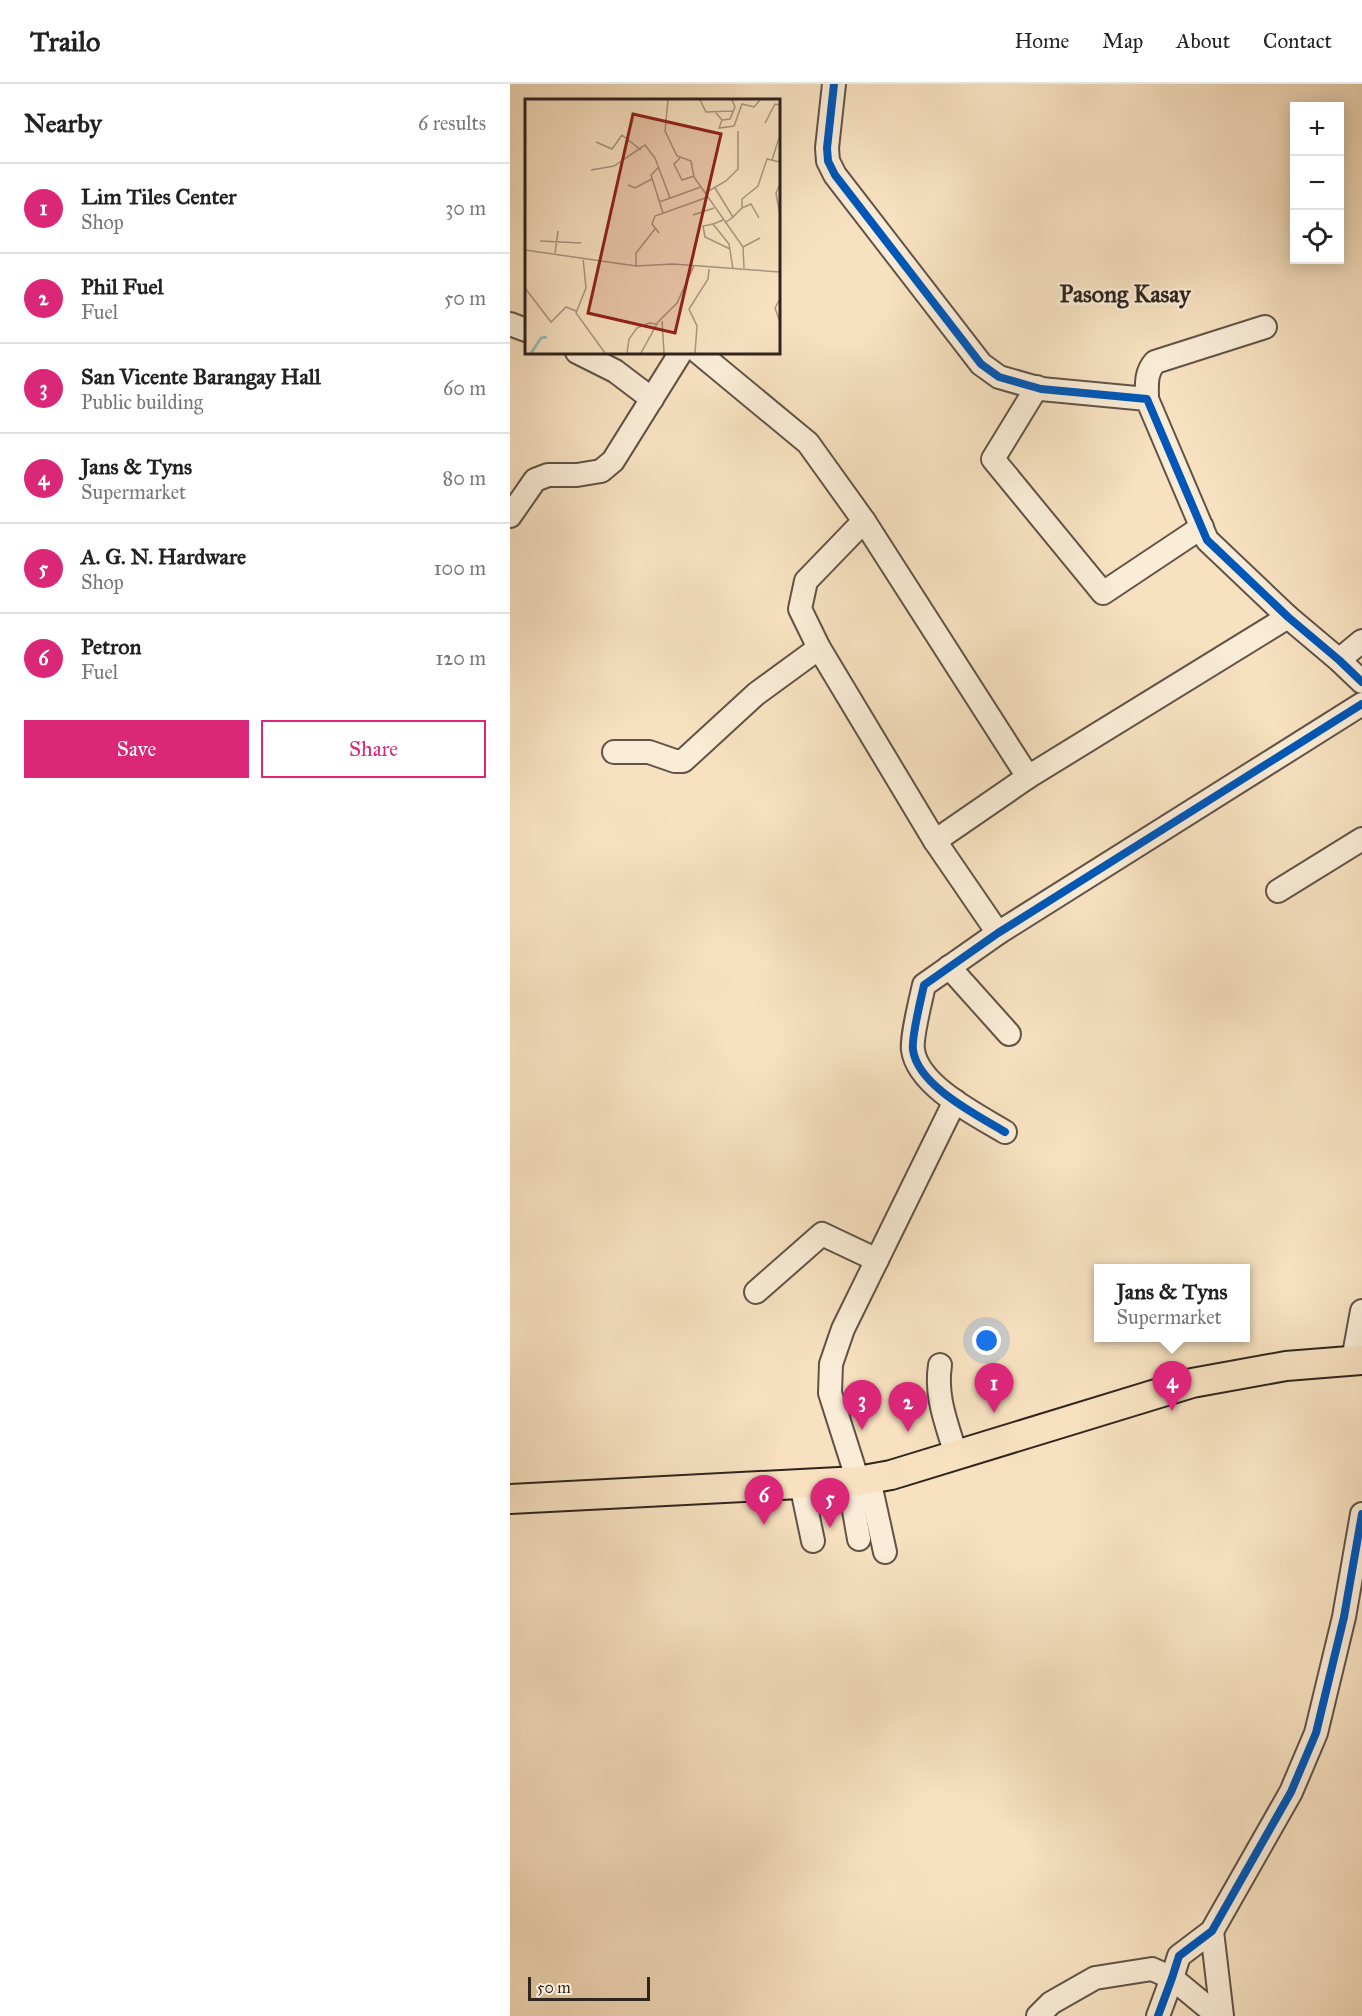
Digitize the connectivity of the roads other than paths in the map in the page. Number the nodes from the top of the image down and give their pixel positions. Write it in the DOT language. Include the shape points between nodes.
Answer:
graph roads {
  1 [pos="834,84"];
  2 [pos="510,324"];
  3 [pos="1265,327"];
  4 [pos="525,330"];
  5 [pos="581,354"];
  6 [pos="680,354"];
  7 [pos="700,354"];
  8 [pos="1037,387"];
  9 [pos="652,399"];
  10 [pos="1147,399"];
  11 [pos="510,516"];
  12 [pos="864,521"];
  13 [pos="1202,527"];
  14 [pos="1288,617"];
  15 [pos="1362,641"];
  16 [pos="819,648"];
  17 [pos="1340,660"];
  18 [pos="1362,682"];
  19 [pos="1362,704"];
  20 [pos="614,752"];
  21 [pos="1028,777"];
  22 [pos="1362,839"];
  23 [pos="935,841"];
  24 [pos="1278,891"];
  25 [pos="998,933"];
  26 [pos="949,967"];
  27 [pos="1009,1034"];
  28 [pos="955,1101"];
  29 [pos="1005,1132"];
  30 [pos="877,1260"];
  31 [pos="756,1292"];
  32 [pos="1362,1311"];
  33 [pos="1358,1360"];
  34 [pos="940,1365"];
  35 [pos="956,1455"];
  36 [pos="858,1481"];
  37 [pos="801,1484"];
  38 [pos="510,1499"];
  39 [pos="1362,1514"];
  40 [pos="859,1539"];
  41 [pos="813,1541"];
  42 [pos="885,1552"];
  43 [pos="1212,1931"];
  44 [pos="1172,1978"];
  45 [pos="1038,2016"];
  46 [pos="1158,2016"];
  47 [pos="1220,2016"];
  1 -- 8 [label="street" via="827,148 835,174 981,364 999,377"];
  2 -- 4 [label="street"];
  3 -- 10 [label="street" via="1155,362 1147,377"];
  5 -- 9 [label="street" via="615,371"];
  6 -- 9 [label="street"];
  7 -- 12 [label="street" via="808,444"];
  8 -- 10 [label="street"];
  8 -- 13 [label="street" via="993,459 1103,593"];
  9 -- 11 [label="street" via="613,461 601,471 548,475 535,480"];
  10 -- 13 [label="street"];
  12 -- 16 [label="street" via="806,581 800,609"];
  12 -- 21 [label="street"];
  13 -- 14 [label="street" via="1207,540"];
  14 -- 17 [label="street"];
  14 -- 21 [label="street"];
  15 -- 17 [label="street"];
  16 -- 20 [label="street" via="756,694 683,761 650,752"];
  16 -- 23 [label="street"];
  17 -- 18 [label="street"];
  19 -- 25 [label="street"];
  21 -- 23 [label="street"];
  22 -- 24 [label="street"];
  23 -- 25 [label="street"];
  25 -- 26 [label="street"];
  26 -- 27 [label="street"];
  26 -- 28 [label="street" via="924,985 912,1048 925,1076"];
  28 -- 29 [label="street"];
  28 -- 30 [label="street"];
  30 -- 31 [label="street" via="822,1234"];
  30 -- 36 [label="street" via="843,1329 831,1364 830,1393"];
  32 -- 33 [label="street"];
  33 -- 35 [label="main road" via="1286,1366 1192,1383"];
  34 -- 35 [label="street" via="940,1399"];
  35 -- 36 [label="main road"];
  36 -- 37 [label="main road"];
  36 -- 40 [label="street"];
  36 -- 42 [label="street"];
  37 -- 38 [label="main road"];
  37 -- 41 [label="street"];
  39 -- 43 [label="street" via="1344,1617 1316,1733 1292,1792"];
  43 -- 44 [label="street" via="1179,1956"];
  43 -- 47 [label="street"];
  44 -- 45 [label="street" via="1152,1969 1095,1978 1051,2003"];
  44 -- 46 [label="street"];
  44 -- 47 [label="street"];
}
